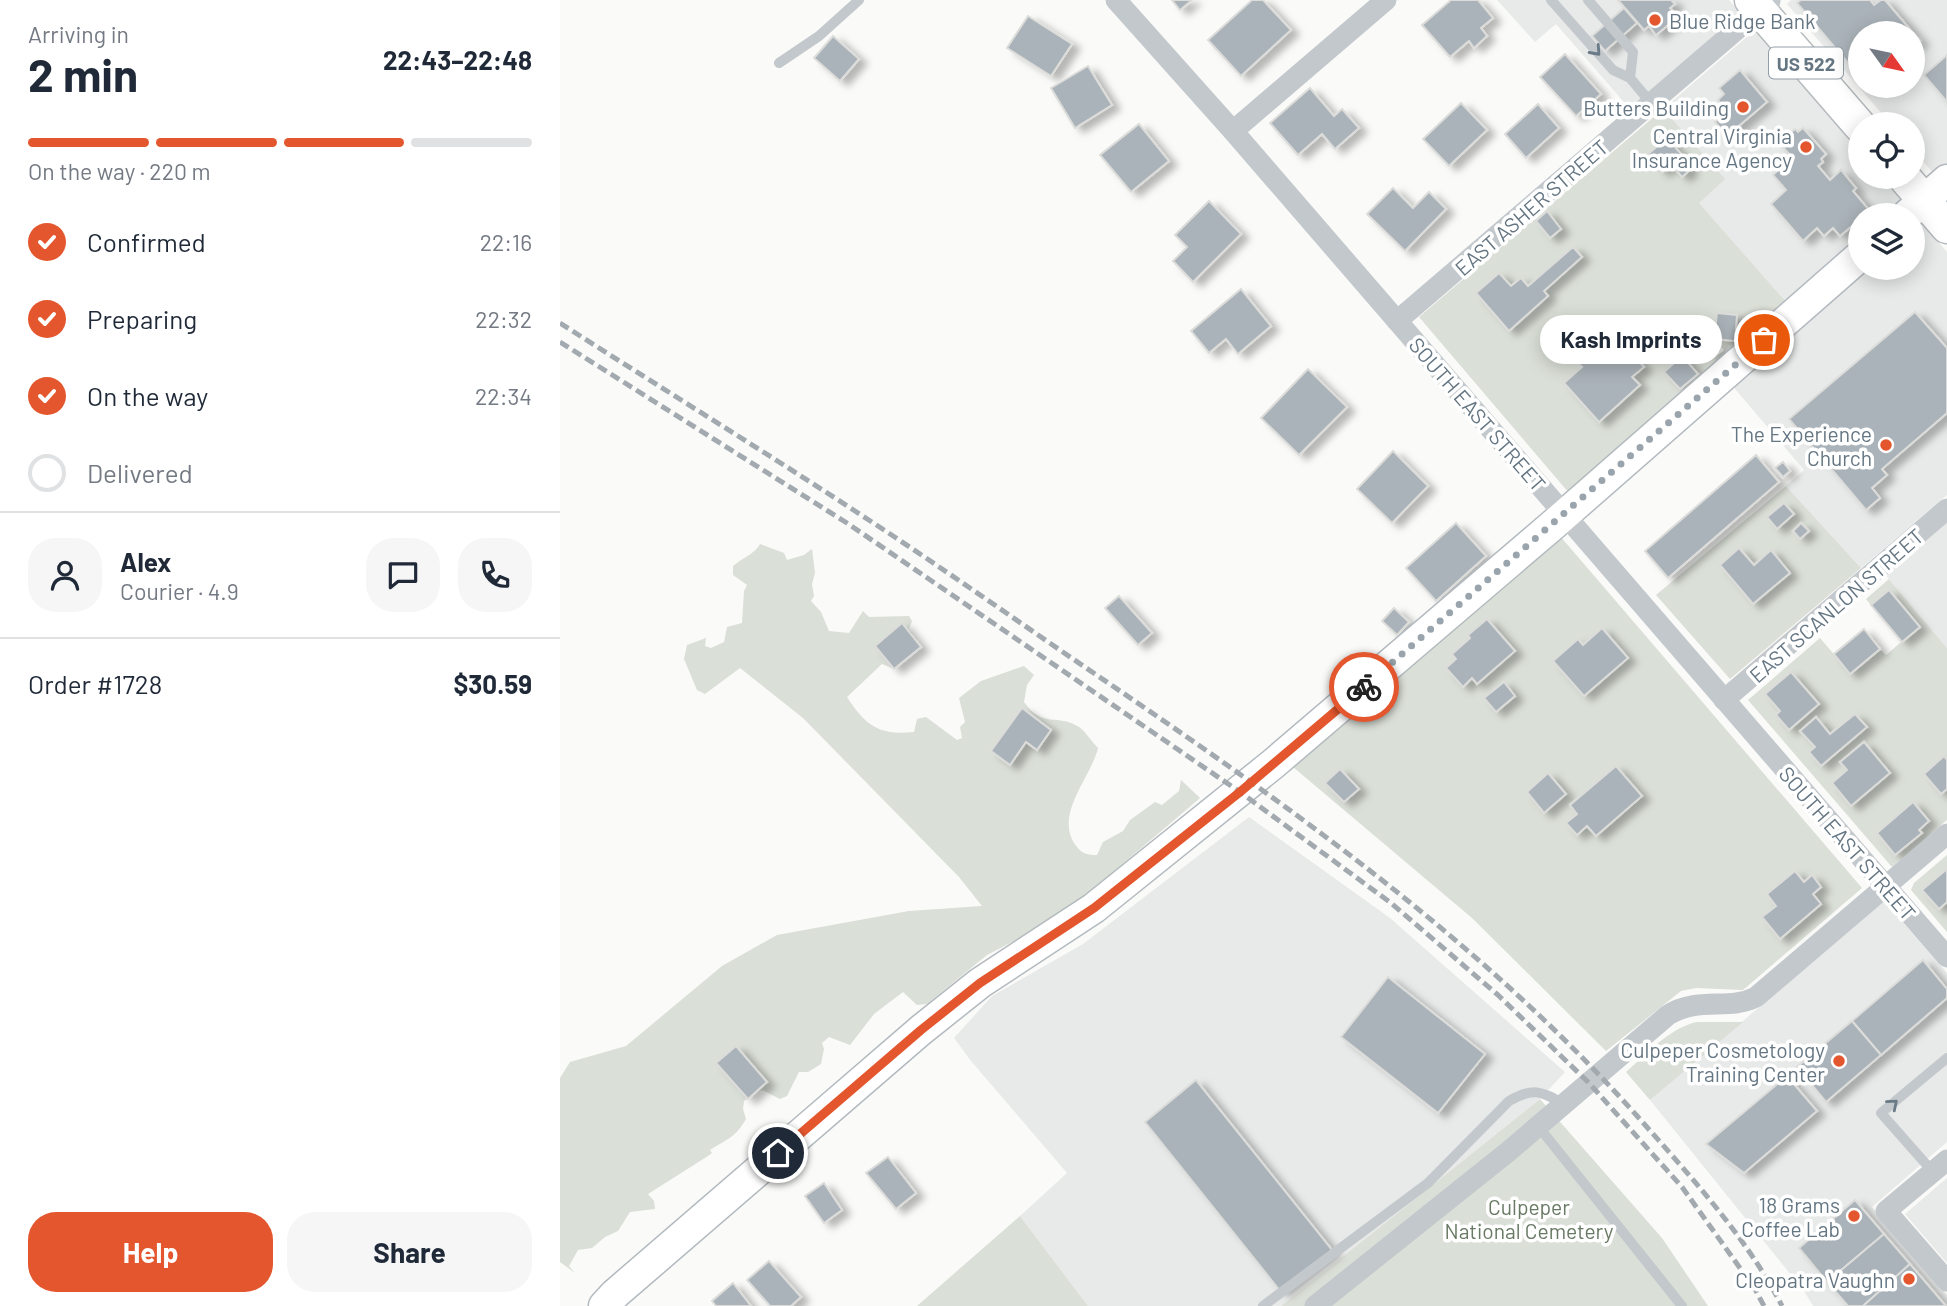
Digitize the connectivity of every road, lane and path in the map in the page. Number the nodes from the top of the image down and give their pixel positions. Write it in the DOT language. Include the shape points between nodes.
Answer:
graph roads {
  1 [pos="859,0"];
  2 [pos="1116,0"];
  3 [pos="1386,0"];
  4 [pos="1551,0"];
  5 [pos="1588,0"];
  6 [pos="1761,3"];
  7 [pos="779,63"];
  8 [pos="1630,78"];
  9 [pos="1651,103"];
  10 [pos="1849,112"];
  11 [pos="1233,131"];
  12 [pos="1920,193"];
  13 [pos="1947,227"];
  14 [pos="1848,266"];
  15 [pos="1397,321"];
  16 [pos="1947,509"];
  17 [pos="1564,514"];
  18 [pos="1724,700"];
  19 [pos="1947,834"];
  20 [pos="1885,886"];
  21 [pos="1947,957"];
  22 [pos="1947,1058"];
  23 [pos="1564,1104"];
  24 [pos="1538,1126"];
  25 [pos="1940,1166"];
  26 [pos="1947,1281"];
  27 [pos="604,1306"];
  28 [pos="1263,1306"];
  29 [pos="1315,1306"];
  30 [pos="1682,1306"];
  1 -- 7 [label="lane" via="819,36"];
  2 -- 11 [label="street, SOUTH EAST STREET"];
  3 -- 11 [label="street"];
  4 -- 8 [label="lane, one-way" via="1613,69"];
  5 -- 8 [label="lane" via="1633,52"];
  6 -- 9 [label="street, EAST ASHER STREET"];
  6 -- 10 [label="main road, US 522"];
  8 -- 9 [label="lane"];
  9 -- 15 [label="street, EAST ASHER STREET"];
  11 -- 15 [label="street, SOUTH EAST STREET"];
  12 -- 13 [label="main road"];
  14 -- 17 [label="street"];
  15 -- 17 [label="street, SOUTH EAST STREET"];
  16 -- 18 [label="street, EAST SCANLON STREET"];
  17 -- 18 [label="street, SOUTH EAST STREET"];
  17 -- 27 [label="street" via="1240,792 1094,908 980,983 921,1030"];
  18 -- 20 [label="street, SOUTH EAST STREET"];
  19 -- 20 [label="street"];
  20 -- 21 [label="street, SOUTH EAST STREET"];
  20 -- 23 [label="street" via="1756,998 1698,1004 1673,1012"];
  25 -- 22 [label="lane, one-way" via="1881,1113"];
  23 -- 24 [label="street"];
  23 -- 28 [label="lane" via="1534,1092 1509,1101 1406,1201"];
  24 -- 29 [label="street"];
  24 -- 30 [label="lane"];
  25 -- 26 [label="street" via="1886,1211"];
}
